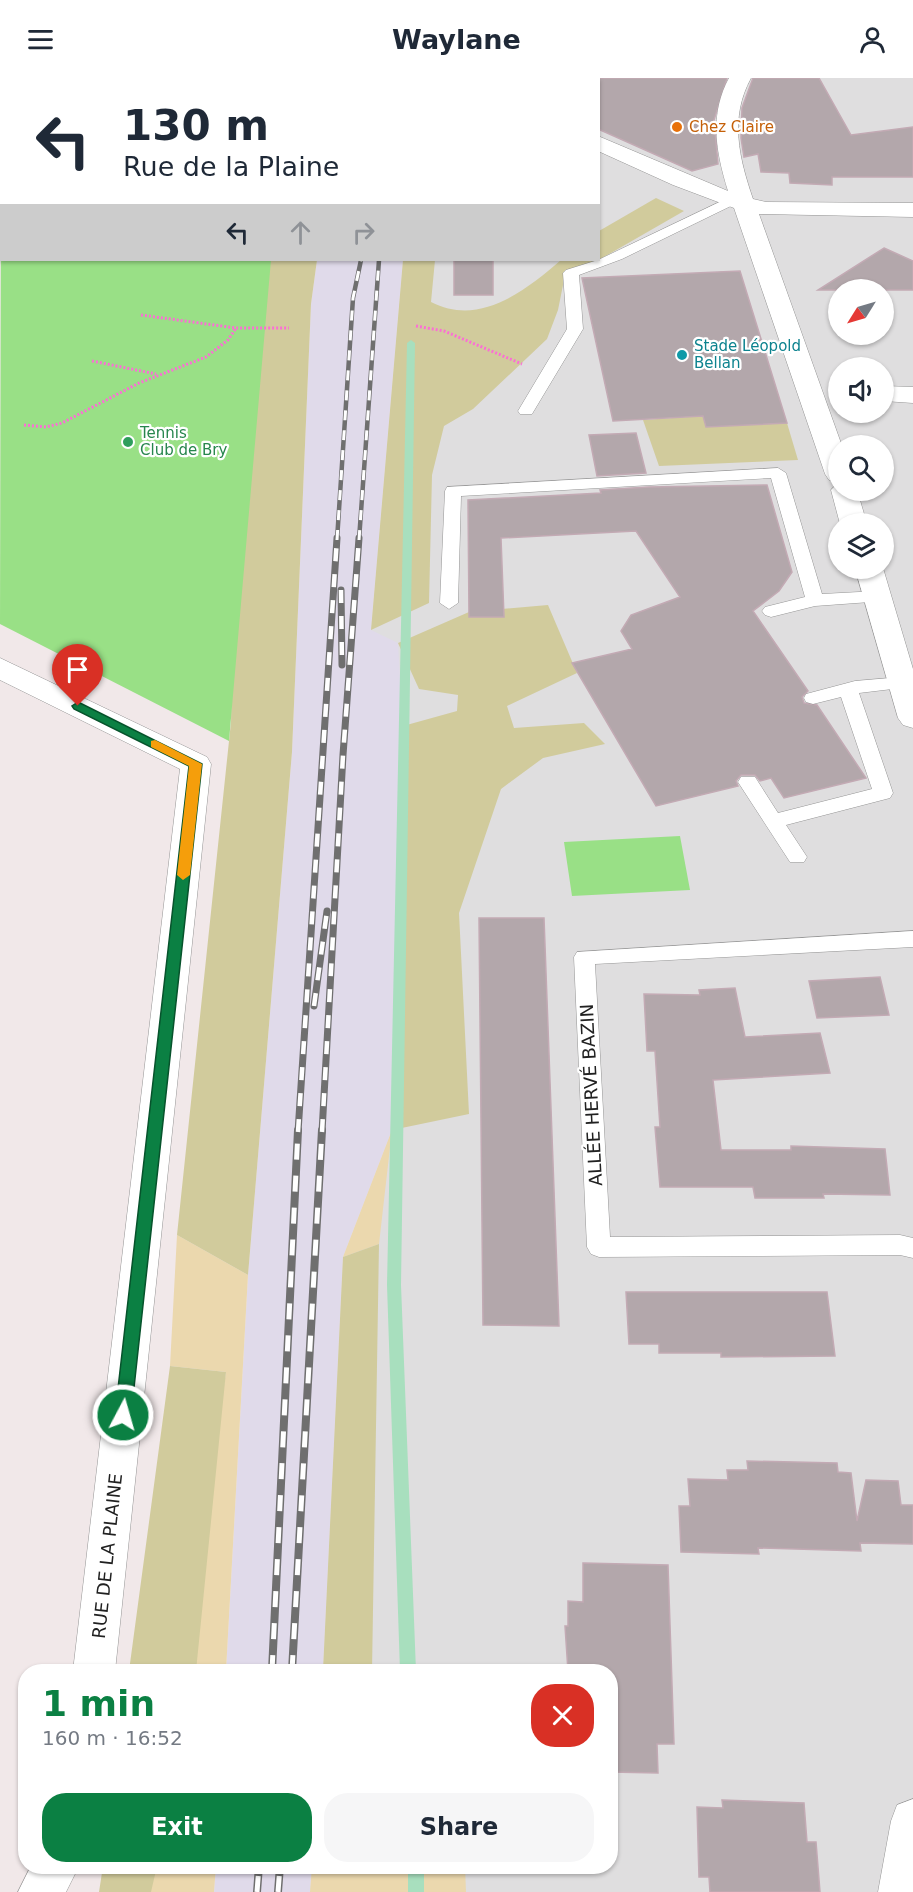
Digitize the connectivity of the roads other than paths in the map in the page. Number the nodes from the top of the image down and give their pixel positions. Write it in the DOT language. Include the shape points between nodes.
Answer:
graph roads {
  1 [pos="740,78"];
  2 [pos="600,143"];
  3 [pos="736,202"];
  4 [pos="913,210"];
  5 [pos="894,394"];
  6 [pos="913,395"];
  7 [pos="526,411"];
  8 [pos="832,435"];
  9 [pos="872,579"];
  10 [pos="878,597"];
  11 [pos="816,600"];
  12 [pos="449,603"];
  13 [pos="771,611"];
  14 [pos="0,668"];
  15 [pos="902,683"];
  16 [pos="848,689"];
  17 [pos="813,698"];
  18 [pos="913,718"];
  19 [pos="748,782"];
  20 [pos="774,821"];
  21 [pos="797,857"];
  22 [pos="913,939"];
  23 [pos="913,1248"];
  24 [pos="95,1664"];
  25 [pos="913,1821"];
  26 [pos="52,1874"];
  27 [pos="40,1892"];
  28 [pos="900,1892"];
  1 -- 3 [label="street" via="727,111 726,127"];
  2 -- 3 [label="street"];
  3 -- 4 [label="street" via="766,209"];
  3 -- 7 [label="lane" via="571,273 575,329"];
  3 -- 8 [label="street" via="825,394"];
  5 -- 6 [label="street"];
  9 -- 10 [label="street"];
  10 -- 11 [label="lane"];
  10 -- 15 [label="street"];
  11 -- 12 [label="lane" via="778,473 453,491"];
  11 -- 13 [label="lane"];
  14 -- 24 [label="street, RUE DE LA PLAINE" via="196,764"];
  15 -- 16 [label="lane"];
  15 -- 18 [label="street"];
  16 -- 17 [label="lane"];
  16 -- 20 [label="lane" via="883,793"];
  19 -- 20 [label="lane"];
  20 -- 21 [label="lane"];
  22 -- 23 [label="lane, ALLÉE HERVÉ BAZIN" via="584,957 599,1247"];
  25 -- 28 [label="street"];
  26 -- 27 [label="street"];
}
